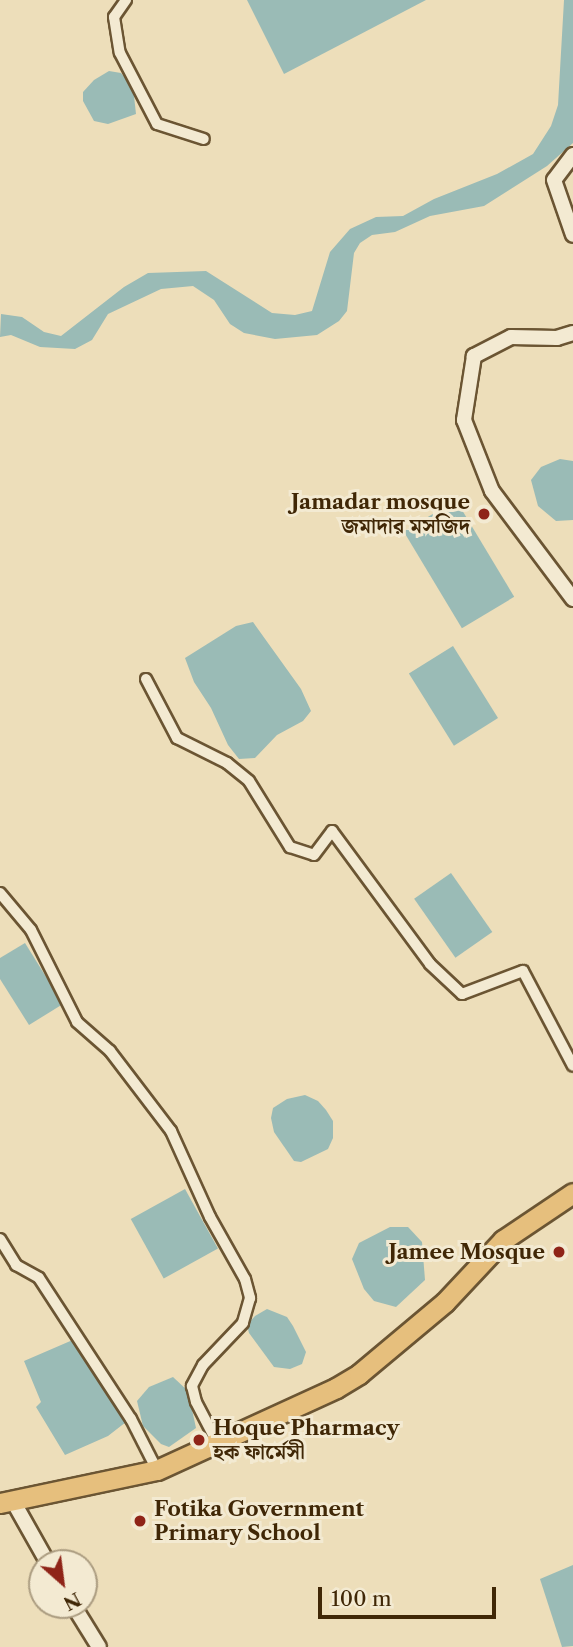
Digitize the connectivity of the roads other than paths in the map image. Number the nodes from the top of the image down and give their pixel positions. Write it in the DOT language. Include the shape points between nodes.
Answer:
graph roads {
  1 [pos="126,0"];
  2 [pos="204,139"];
  3 [pos="573,155"];
  4 [pos="573,235"];
  5 [pos="573,333"];
  6 [pos="573,599"];
  7 [pos="146,679"];
  8 [pos="0,893"];
  9 [pos="573,1066"];
  10 [pos="573,1193"];
  11 [pos="0,1239"];
  12 [pos="218,1444"];
  13 [pos="157,1471"];
  14 [pos="6,1502"];
  15 [pos="38,1549"];
  16 [pos="82,1619"];
  17 [pos="99,1647"];
  1 -- 2 [label="street" via="114,17 120,53 157,124"];
  3 -- 4 [label="street" via="554,180"];
  5 -- 6 [label="street" via="557,338 511,337 474,356 464,420 492,491"];
  7 -- 9 [label="street" via="177,738 227,763 249,781 290,847 314,855 332,831 430,964 463,994 523,971"];
  8 -- 12 [label="street" via="31,930 77,1023 110,1051 171,1131 210,1217 245,1279 250,1298 243,1323 203,1365 192,1386"];
  10 -- 12 [label="highway" via="503,1240 445,1302 359,1374"];
  11 -- 13 [label="street" via="16,1265 39,1278 131,1419"];
  12 -- 13 [label="highway"];
  13 -- 14 [label="highway"];
  14 -- 15 [label="street"];
  16 -- 17 [label="street"];
}
